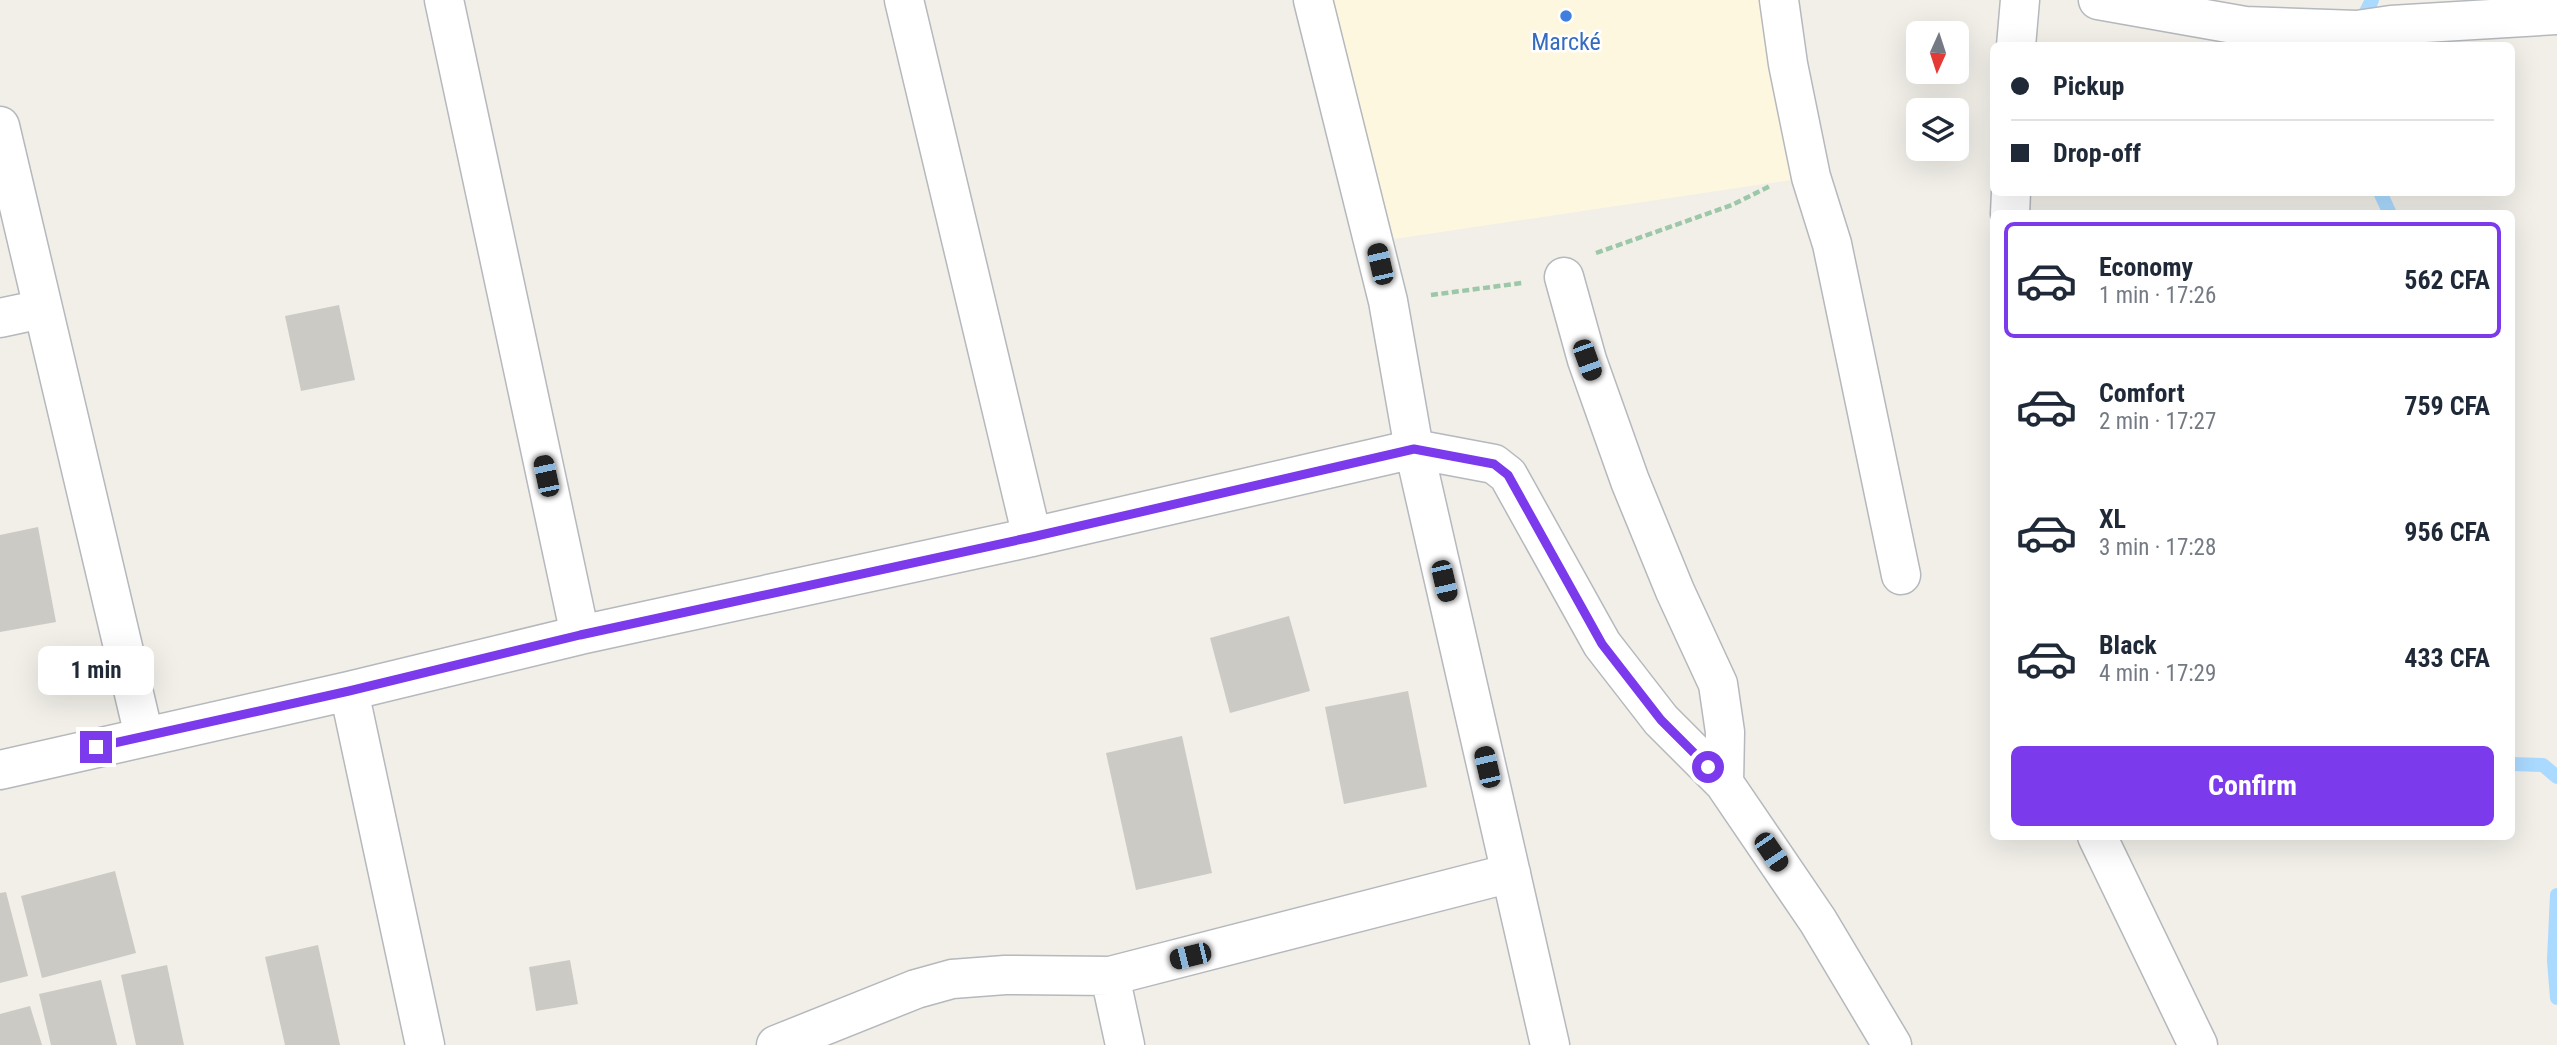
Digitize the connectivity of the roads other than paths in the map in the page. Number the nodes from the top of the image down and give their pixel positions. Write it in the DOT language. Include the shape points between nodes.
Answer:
graph roads {
  1 [pos="444,0"];
  2 [pos="904,0"];
  3 [pos="1313,0"];
  4 [pos="1779,0"];
  5 [pos="2020,0"];
  6 [pos="2098,0"];
  7 [pos="2392,12"];
  8 [pos="2557,15"];
  9 [pos="2016,42"];
  10 [pos="0,125"];
  11 [pos="1564,277"];
  12 [pos="42,309"];
  13 [pos="0,318"];
  14 [pos="1414,449"];
  15 [pos="1032,537"];
  16 [pos="1901,575"];
  17 [pos="580,635"];
  18 [pos="349,691"];
  19 [pos="144,736"];
  20 [pos="0,770"];
  21 [pos="1724,783"];
  22 [pos="2099,840"];
  23 [pos="1511,873"];
  24 [pos="1110,976"];
  25 [pos="425,1045"];
  26 [pos="776,1045"];
  27 [pos="1125,1045"];
  28 [pos="1550,1045"];
  29 [pos="1892,1045"];
  30 [pos="2198,1045"];
  1 -- 17 [label="street"];
  2 -- 15 [label="street"];
  3 -- 14 [label="street" via="1388,301"];
  4 -- 16 [label="street" via="1811,177 1832,244"];
  5 -- 9 [label="street"];
  6 -- 7 [label="street" via="2245,26 2357,30"];
  7 -- 8 [label="street"];
  10 -- 12 [label="street"];
  11 -- 21 [label="street" via="1587,360 1630,481 1718,684 1726,732"];
  12 -- 13 [label="street"];
  12 -- 19 [label="street"];
  14 -- 15 [label="street"];
  14 -- 21 [label="street" via="1494,464 1508,475 1602,644 1661,720"];
  14 -- 23 [label="street"];
  15 -- 17 [label="street"];
  17 -- 18 [label="street"];
  18 -- 19 [label="street"];
  18 -- 25 [label="street"];
  19 -- 20 [label="street"];
  21 -- 29 [label="street" via="1818,921"];
  22 -- 30 [label="street"];
  23 -- 24 [label="street"];
  23 -- 28 [label="street"];
  24 -- 26 [label="street" via="953,979 916,989"];
  24 -- 27 [label="street"];
}
